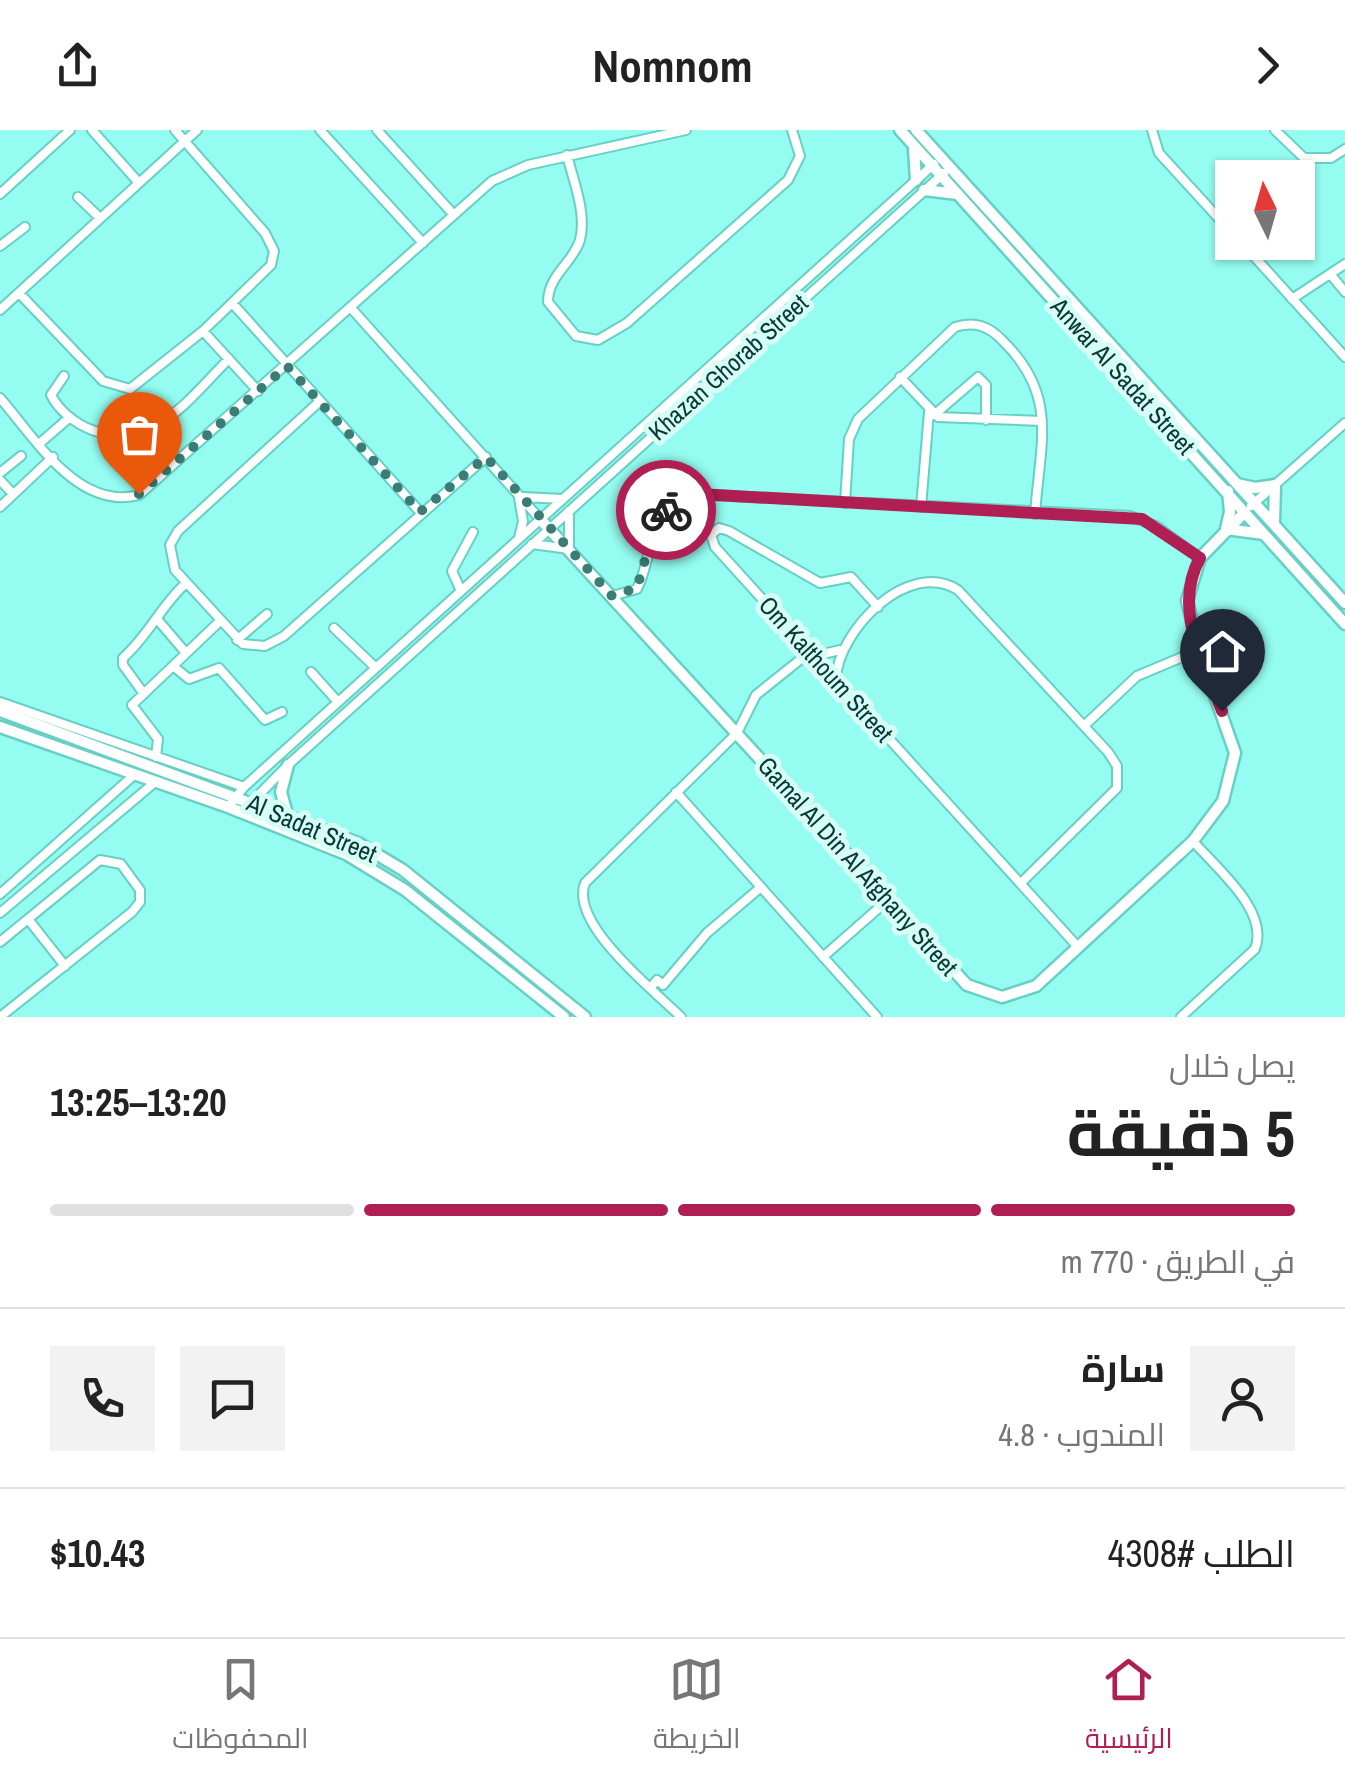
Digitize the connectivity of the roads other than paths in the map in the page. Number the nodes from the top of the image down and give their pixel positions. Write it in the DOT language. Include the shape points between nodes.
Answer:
graph roads {
  1 [pos="70,130"];
  2 [pos="92,130"];
  3 [pos="175,130"];
  4 [pos="197,130"];
  5 [pos="320,130"];
  6 [pos="377,130"];
  7 [pos="686,130"];
  8 [pos="792,130"];
  9 [pos="900,130"];
  10 [pos="916,130"];
  11 [pos="1152,130"];
  12 [pos="1274,130"];
  13 [pos="658,132"];
  14 [pos="185,141"];
  15 [pos="912,144"];
  16 [pos="1345,148"];
  17 [pos="567,155"];
  18 [pos="941,166"];
  19 [pos="916,180"];
  20 [pos="140,182"];
  21 [pos="924,190"];
  22 [pos="0,194"];
  23 [pos="958,194"];
  24 [pos="78,198"];
  25 [pos="454,215"];
  26 [pos="1215,215"];
  27 [pos="100,218"];
  28 [pos="24,227"];
  29 [pos="422,243"];
  30 [pos="0,246"];
  31 [pos="1257,260"];
  32 [pos="1345,264"];
  33 [pos="1331,275"];
  34 [pos="1345,292"];
  35 [pos="19,293"];
  36 [pos="1292,299"];
  37 [pos="233,304"];
  38 [pos="351,308"];
  39 [pos="0,310"];
  40 [pos="758,323"];
  41 [pos="203,331"];
  42 [pos="767,332"];
  43 [pos="1345,357"];
  44 [pos="229,359"];
  45 [pos="287,366"];
  46 [pos="64,376"];
  47 [pos="900,377"];
  48 [pos="258,392"];
  49 [pos="0,398"];
  50 [pos="319,402"];
  51 [pos="931,413"];
  52 [pos="70,417"];
  53 [pos="986,420"];
  54 [pos="1042,421"];
  55 [pos="1345,423"];
  56 [pos="40,443"];
  57 [pos="21,456"];
  58 [pos="52,457"];
  59 [pos="486,457"];
  60 [pos="0,477"];
  61 [pos="1275,486"];
  62 [pos="1232,487"];
  63 [pos="13,494"];
  64 [pos="517,494"];
  65 [pos="563,499"];
  66 [pos="845,503"];
  67 [pos="0,507"];
  68 [pos="921,507"];
  69 [pos="1249,507"];
  70 [pos="569,510"];
  71 [pos="420,512"];
  72 [pos="1036,514"];
  73 [pos="540,518"];
  74 [pos="549,528"];
  75 [pos="1226,529"];
  76 [pos="1270,530"];
  77 [pos="473,532"];
  78 [pos="518,539"];
  79 [pos="532,544"];
  80 [pos="569,549"];
  81 [pos="1200,558"];
  82 [pos="186,583"];
  83 [pos="460,592"];
  84 [pos="612,596"];
  85 [pos="1345,604"];
  86 [pos="878,607"];
  87 [pos="267,614"];
  88 [pos="157,619"];
  89 [pos="220,621"];
  90 [pos="1345,624"];
  91 [pos="334,628"];
  92 [pos="237,640"];
  93 [pos="840,650"];
  94 [pos="1199,650"];
  95 [pos="186,653"];
  96 [pos="814,656"];
  97 [pos="173,666"];
  98 [pos="376,668"];
  99 [pos="311,672"];
  100 [pos="836,680"];
  101 [pos="144,694"];
  102 [pos="0,702"];
  103 [pos="338,702"];
  104 [pos="0,712"];
  105 [pos="282,712"];
  106 [pos="1085,725"];
  107 [pos="0,728"];
  108 [pos="737,734"];
  109 [pos="156,757"];
  110 [pos="288,765"];
  111 [pos="134,775"];
  112 [pos="154,783"];
  113 [pos="240,791"];
  114 [pos="676,792"];
  115 [pos="252,801"];
  116 [pos="228,807"];
  117 [pos="242,812"];
  118 [pos="287,814"];
  119 [pos="1194,841"];
  120 [pos="1022,882"];
  121 [pos="760,886"];
  122 [pos="0,894"];
  123 [pos="888,898"];
  124 [pos="2,911"];
  125 [pos="28,919"];
  126 [pos="19,927"];
  127 [pos="0,942"];
  128 [pos="1078,947"];
  129 [pos="823,958"];
  130 [pos="65,966"];
  131 [pos="650,987"];
  132 [pos="875,1016"];
  133 [pos="0,1017"];
  134 [pos="564,1017"];
  135 [pos="585,1017"];
  136 [pos="681,1017"];
  137 [pos="1181,1017"];
  1 -- 22 [label="street"];
  2 -- 20 [label="street"];
  3 -- 14 [label="street"];
  4 -- 14 [label="street"];
  5 -- 29 [label="street"];
  6 -- 25 [label="street"];
  7 -- 13 [label="street"];
  8 -- 17 [label="street" via="800,156 788,180 626,323 598,340 576,336 548,302 582,228"];
  9 -- 15 [label="street, Anwar Al Sadat Street"];
  10 -- 18 [label="street, Anwar Al Sadat Street"];
  11 -- 26 [label="street" via="1159,153"];
  12 -- 16 [label="street" via="1304,158 1330,158"];
  13 -- 17 [label="street"];
  14 -- 20 [label="street"];
  14 -- 37 [label="street" via="272,243 271,265"];
  15 -- 18 [label="street, Anwar Al Sadat Street"];
  15 -- 19 [label="street"];
  17 -- 25 [label="street" via="510,172"];
  18 -- 19 [label="street, Khazan Ghorab Street"];
  18 -- 21 [label="street, Khazan Ghorab Street"];
  18 -- 23 [label="street, Anwar Al Sadat Street"];
  18 -- 62 [label="street, Anwar Al Sadat Street"];
  19 -- 40 [label="street, Khazan Ghorab Street"];
  20 -- 27 [label="street"];
  21 -- 23 [label="street"];
  21 -- 42 [label="street, Khazan Ghorab Street"];
  23 -- 62 [label="street, Anwar Al Sadat Street"];
  24 -- 27 [label="street"];
  25 -- 29 [label="street"];
  27 -- 35 [label="street"];
  28 -- 30 [label="street"];
  29 -- 38 [label="street"];
  31 -- 36 [label="street"];
  32 -- 33 [label="street"];
  33 -- 34 [label="street"];
  33 -- 36 [label="street"];
  35 -- 39 [label="street"];
  35 -- 41 [label="street" via="103,381 122,390 139,386"];
  36 -- 43 [label="street"];
  37 -- 41 [label="street"];
  37 -- 45 [label="street"];
  38 -- 45 [label="street"];
  38 -- 59 [label="street"];
  40 -- 42 [label="street"];
  40 -- 65 [label="street, Khazan Ghorab Street"];
  41 -- 44 [label="street"];
  42 -- 70 [label="street, Khazan Ghorab Street"];
  44 -- 48 [label="street"];
  44 -- 52 [label="street" via="145,433 116,436"];
  45 -- 48 [label="street"];
  45 -- 50 [label="street"];
  46 -- 52 [label="street" via="51,395"];
  47 -- 51 [label="street"];
  47 -- 54 [label="street" via="955,328 980,325 1028,365"];
  47 -- 66 [label="street" via="852,429"];
  48 -- 58 [label="street" via="139,494 94,494"];
  49 -- 56 [label="street"];
  50 -- 71 [label="street"];
  50 -- 82 [label="street" via="178,531 170,555"];
  51 -- 53 [label="street"];
  51 -- 53 [label="street" via="978,377 986,386"];
  51 -- 68 [label="street"];
  52 -- 56 [label="street"];
  53 -- 54 [label="street"];
  54 -- 72 [label="street"];
  55 -- 61 [label="street"];
  56 -- 58 [label="street"];
  57 -- 60 [label="street"];
  58 -- 63 [label="street"];
  59 -- 64 [label="street"];
  59 -- 71 [label="street"];
  60 -- 63 [label="street"];
  61 -- 62 [label="street"];
  61 -- 69 [label="street"];
  61 -- 76 [label="street"];
  62 -- 69 [label="street, Anwar Al Sadat Street"];
  62 -- 75 [label="street"];
  63 -- 67 [label="street"];
  64 -- 65 [label="street"];
  64 -- 73 [label="street"];
  64 -- 78 [label="street" via="523,512"];
  65 -- 73 [label="street, Khazan Ghorab Street"];
  66 -- 68 [label="street"];
  66 -- 84 [label="street" via="684,496 656,520 637,588"];
  68 -- 72 [label="street"];
  69 -- 75 [label="street, Gamal Al Din Al Afghany Street"];
  69 -- 76 [label="street, Anwar Al Sadat Street"];
  70 -- 74 [label="street, Khazan Ghorab Street"];
  70 -- 80 [label="street"];
  71 -- 92 [label="street" via="276,642 258,647"];
  72 -- 81 [label="street" via="1142,519"];
  73 -- 74 [label="street, Gamal Al Din Al Afghany Street"];
  73 -- 78 [label="street, Khazan Ghorab Street"];
  74 -- 79 [label="street, Khazan Ghorab Street"];
  74 -- 80 [label="street, Gamal Al Din Al Afghany Street"];
  75 -- 76 [label="street"];
  75 -- 81 [label="street, Gamal Al Din Al Afghany Street"];
  76 -- 85 [label="street, Anwar Al Sadat Street"];
  76 -- 90 [label="street, Anwar Al Sadat Street"];
  77 -- 83 [label="street" via="452,571"];
  78 -- 83 [label="street, Khazan Ghorab Street"];
  79 -- 80 [label="street"];
  79 -- 110 [label="street, Khazan Ghorab Street"];
  80 -- 84 [label="street, Gamal Al Din Al Afghany Street"];
  81 -- 94 [label="street, Gamal Al Din Al Afghany Street" via="1186,600"];
  82 -- 88 [label="street"];
  82 -- 89 [label="street"];
  83 -- 98 [label="street, Khazan Ghorab Street"];
  84 -- 108 [label="street, Gamal Al Din Al Afghany Street"];
  86 -- 93 [label="street"];
  86 -- 96 [label="street, Om Kalthoum Street" via="851,578 820,583 728,530 714,531 715,546"];
  86 -- 106 [label="street" via="920,582 951,586"];
  87 -- 92 [label="street"];
  88 -- 95 [label="street"];
  88 -- 101 [label="street" via="122,662"];
  89 -- 92 [label="street"];
  89 -- 95 [label="street"];
  91 -- 98 [label="street"];
  93 -- 96 [label="street"];
  93 -- 100 [label="street"];
  94 -- 106 [label="street" via="1137,676"];
  94 -- 119 [label="street, Gamal Al Din Al Afghany Street" via="1232,739 1235,767 1223,801"];
  95 -- 97 [label="street"];
  96 -- 100 [label="street, Om Kalthoum Street"];
  96 -- 108 [label="street" via="756,695"];
  97 -- 101 [label="street"];
  97 -- 105 [label="street" via="189,679 219,668 265,720"];
  98 -- 103 [label="street, Khazan Ghorab Street"];
  99 -- 103 [label="street"];
  100 -- 120 [label="street, Om Kalthoum Street"];
  101 -- 109 [label="street" via="132,708 158,739"];
  102 -- 109 [label="street"];
  103 -- 113 [label="street, Khazan Ghorab Street"];
  104 -- 113 [label="street, Al Sadat Street"];
  106 -- 120 [label="street" via="1117,766 1117,788"];
  107 -- 111 [label="street, Al Sadat Street"];
  108 -- 114 [label="street"];
  108 -- 123 [label="street, Gamal Al Din Al Afghany Street"];
  109 -- 113 [label="street"];
  110 -- 115 [label="street, Khazan Ghorab Street"];
  110 -- 118 [label="street" via="281,792"];
  111 -- 112 [label="street, Al Sadat Street"];
  111 -- 122 [label="street"];
  112 -- 116 [label="street, Al Sadat Street"];
  112 -- 124 [label="street"];
  113 -- 115 [label="street, Al Sadat Street"];
  113 -- 116 [label="street, Khazan Ghorab Street"];
  114 -- 121 [label="street"];
  114 -- 131 [label="street" via="590,876 580,896 591,924"];
  115 -- 117 [label="street, Khazan Ghorab Street"];
  115 -- 118 [label="street, Al Sadat Street"];
  116 -- 117 [label="street, Al Sadat Street"];
  117 -- 134 [label="street, Al Sadat Street" via="380,874"];
  118 -- 135 [label="street, Al Sadat Street" via="403,870"];
  119 -- 128 [label="street, Gamal Al Din Al Afghany Street"];
  119 -- 137 [label="street" via="1252,912 1259,934 1254,949"];
  120 -- 128 [label="street, Om Kalthoum Street"];
  121 -- 129 [label="street"];
  121 -- 131 [label="street" via="663,985 658,980"];
  123 -- 128 [label="street, Gamal Al Din Al Afghany Street" via="968,985 990,996 1026,992"];
  123 -- 129 [label="street"];
  124 -- 126 [label="street"];
  125 -- 126 [label="street"];
  125 -- 130 [label="street"];
  125 -- 130 [label="street" via="100,860 114,860 133,875 140,890 136,907"];
  126 -- 127 [label="street"];
  129 -- 132 [label="street"];
  130 -- 133 [label="street"];
  131 -- 136 [label="street"];
}
